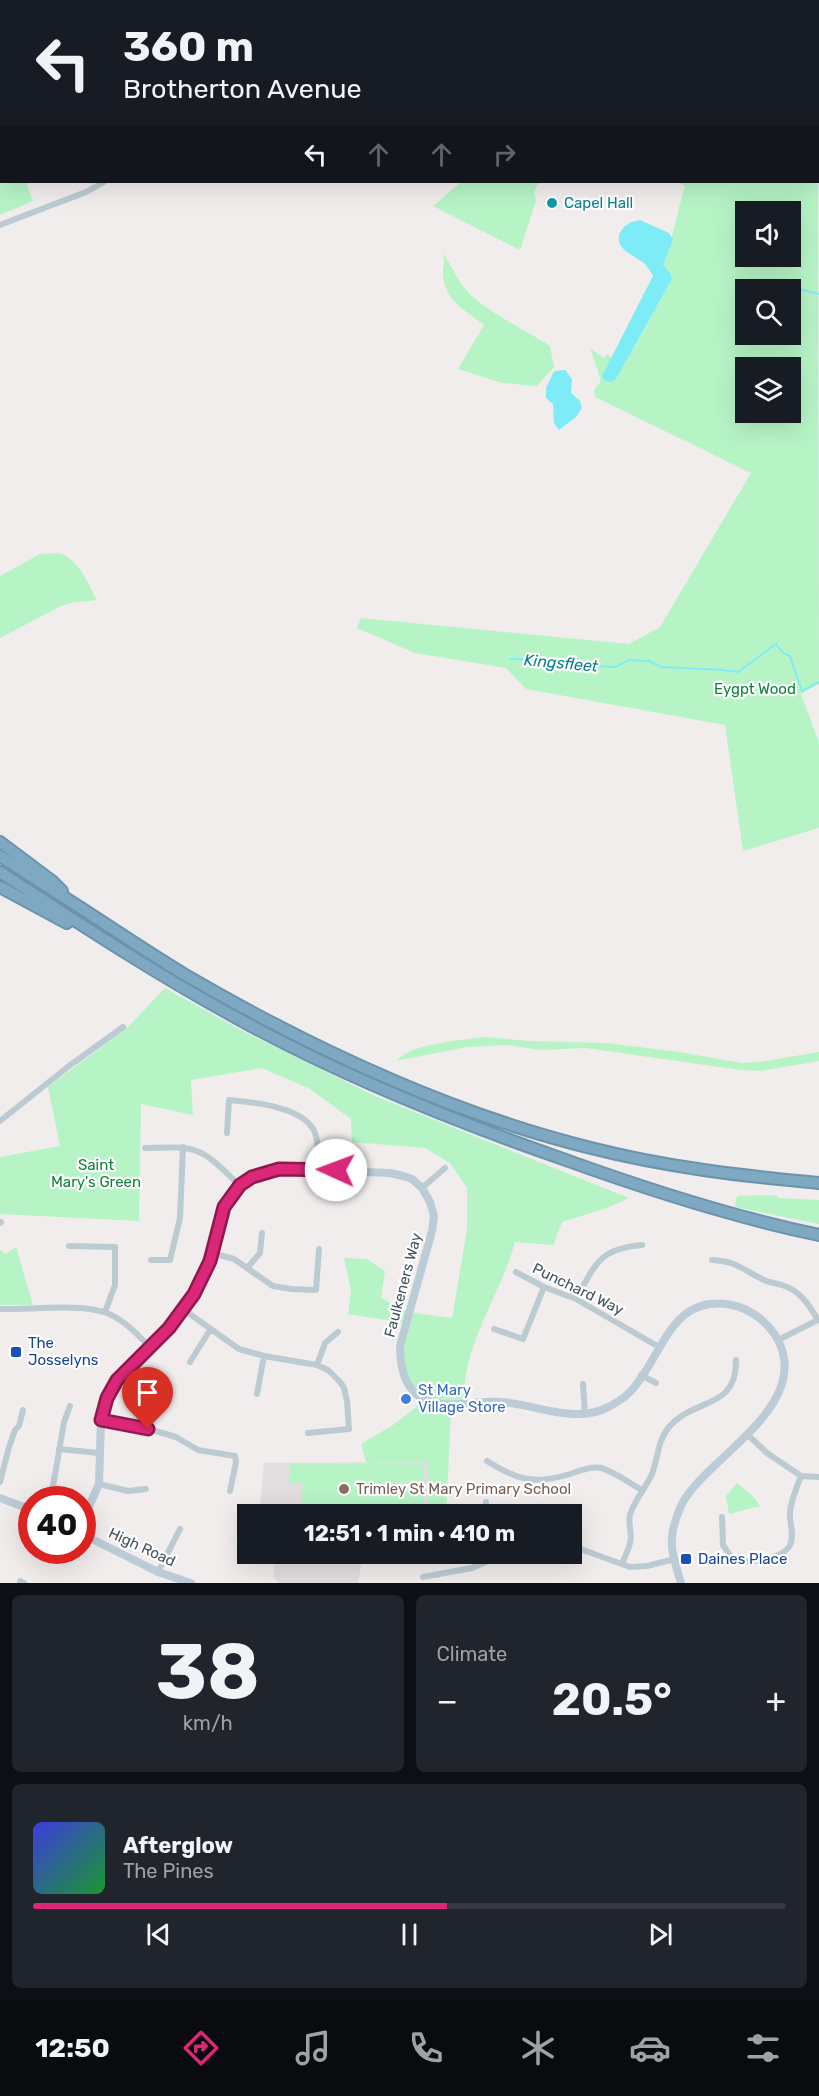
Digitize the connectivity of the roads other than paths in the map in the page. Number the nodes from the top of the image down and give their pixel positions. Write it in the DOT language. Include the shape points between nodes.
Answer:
graph roads {
  1 [pos="102,183"];
  2 [pos="0,225"];
  3 [pos="0,842"];
  4 [pos="0,856"];
  5 [pos="0,872"];
  6 [pos="0,886"];
  7 [pos="73,902"];
  8 [pos="96,934"];
  9 [pos="123,1027"];
  10 [pos="0,1121"];
  11 [pos="227,1133"];
  12 [pos="183,1147"];
  13 [pos="145,1148"];
  14 [pos="445,1168"];
  15 [pos="318,1170"];
  16 [pos="819,1183"];
  17 [pos="240,1185"];
  18 [pos="422,1188"];
  19 [pos="262,1233"];
  20 [pos="819,1235"];
  21 [pos="642,1245"];
  22 [pos="69,1246"];
  23 [pos="319,1249"];
  24 [pos="212,1253"];
  25 [pos="151,1260"];
  26 [pos="712,1260"];
  27 [pos="248,1267"];
  28 [pos="516,1272"];
  29 [pos="544,1287"];
  30 [pos="576,1299"];
  31 [pos="0,1309"];
  32 [pos="183,1310"];
  33 [pos="105,1312"];
  34 [pos="818,1320"];
  35 [pos="494,1329"];
  36 [pos="210,1330"];
  37 [pos="338,1332"];
  38 [pos="778,1340"];
  39 [pos="150,1347"];
  40 [pos="659,1347"];
  41 [pos="264,1356"];
  42 [pos="736,1360"];
  43 [pos="190,1362"];
  44 [pos="317,1365"];
  45 [pos="641,1376"];
  46 [pos="656,1383"];
  47 [pos="583,1384"];
  48 [pos="152,1389"];
  49 [pos="257,1394"];
  50 [pos="70,1406"];
  51 [pos="23,1410"];
  52 [pos="585,1414"];
  53 [pos="101,1420"];
  54 [pos="141,1427"];
  55 [pos="308,1433"];
  56 [pos="747,1434"];
  57 [pos="59,1449"];
  58 [pos="99,1453"];
  59 [pos="487,1461"];
  60 [pos="801,1476"];
  61 [pos="819,1477"];
  62 [pos="0,1482"];
  63 [pos="99,1485"];
  64 [pos="52,1486"];
  65 [pos="146,1489"];
  66 [pos="642,1490"];
  67 [pos="230,1491"];
  68 [pos="96,1492"];
  69 [pos="0,1498"];
  70 [pos="18,1505"];
  71 [pos="722,1517"];
  72 [pos="180,1528"];
  73 [pos="96,1541"];
  74 [pos="582,1548"];
  75 [pos="675,1559"];
  76 [pos="482,1564"];
  77 [pos="622,1564"];
  78 [pos="158,1572"];
  79 [pos="423,1577"];
  80 [pos="191,1583"];
  81 [pos="681,1583"];
  1 -- 2 [label="street"];
  3 -- 7 [label="highway"];
  4 -- 7 [label="highway"];
  5 -- 8 [label="highway"];
  6 -- 8 [label="highway" via="71,925"];
  7 -- 16 [label="highway" via="242,1007 369,1069 503,1123 634,1158 707,1171"];
  8 -- 20 [label="highway" via="236,1018 385,1090 627,1182"];
  9 -- 10 [label="street"];
  11 -- 15 [label="street" via="229,1100 263,1104 295,1114 312,1127 316,1136"];
  12 -- 13 [label="street"];
  12 -- 17 [label="street" via="204,1153"];
  12 -- 25 [label="street" via="180,1218 170,1260"];
  14 -- 18 [label="street"];
  15 -- 17 [label="street" via="266,1171"];
  15 -- 18 [label="street" via="390,1173 412,1179"];
  17 -- 24 [label="street" via="224,1207"];
  18 -- 52 [label="street, Faulkeners Way" via="434,1216 432,1231 400,1346 403,1373 412,1390 432,1402 501,1402"];
  19 -- 27 [label="street" via="260,1252"];
  21 -- 30 [label="street" via="617,1249 599,1260"];
  22 -- 33 [label="street" via="115,1247 115,1285"];
  23 -- 27 [label="street" via="316,1290 273,1286"];
  24 -- 27 [label="street"];
  24 -- 32 [label="street" via="203,1279"];
  26 -- 34 [label="street" via="742,1266 765,1281 793,1289"];
  28 -- 29 [label="street, Punchard Way"];
  29 -- 30 [label="street, Punchard Way"];
  29 -- 35 [label="street" via="523,1339"];
  30 -- 40 [label="street, Punchard Way"];
  31 -- 33 [label="street"];
  32 -- 36 [label="street"];
  32 -- 39 [label="street"];
  33 -- 39 [label="street" via="119,1319"];
  34 -- 38 [label="street"];
  36 -- 41 [label="street" via="239,1348"];
  36 -- 43 [label="street"];
  37 -- 44 [label="street" via="325,1342"];
  38 -- 40 [label="street, Faulkeners Way" via="769,1327 745,1308 705,1305 674,1324"];
  38 -- 56 [label="street, Faulkeners Way" via="784,1358 783,1383 765,1414"];
  39 -- 53 [label="street" via="117,1380"];
  40 -- 45 [label="street, Faulkeners Way"];
  41 -- 44 [label="street"];
  41 -- 49 [label="street"];
  42 -- 66 [label="street" via="735,1379 726,1393 682,1414 668,1428"];
  44 -- 55 [label="street" via="341,1383 349,1429"];
  45 -- 46 [label="street"];
  45 -- 52 [label="street, Faulkeners Way" via="615,1403"];
  47 -- 52 [label="street"];
  48 -- 54 [label="street"];
  50 -- 57 [label="street"];
  51 -- 62 [label="street"];
  53 -- 54 [label="street"];
  53 -- 58 [label="street"];
  54 -- 67 [label="street" via="176,1437 198,1450 235,1456"];
  56 -- 60 [label="street"];
  56 -- 75 [label="street, Faulkeners Way" via="687,1494 673,1530"];
  57 -- 58 [label="street"];
  57 -- 64 [label="street"];
  58 -- 63 [label="street"];
  59 -- 66 [label="street" via="509,1475 530,1480 553,1480 588,1468 601,1468"];
  60 -- 61 [label="street"];
  60 -- 71 [label="street" via="791,1506 791,1542 783,1552 760,1560 733,1560 723,1545"];
  63 -- 65 [label="street" via="128,1491"];
  63 -- 68 [label="street"];
  66 -- 77 [label="street" via="630,1513 631,1538"];
  69 -- 70 [label="street"];
  72 -- 78 [label="street"];
  73 -- 78 [label="street, High Road"];
  74 -- 77 [label="street"];
  75 -- 77 [label="street" via="638,1567"];
  75 -- 81 [label="street, Faulkeners Way"];
  76 -- 79 [label="street"];
  78 -- 80 [label="street, High Road"];
}
